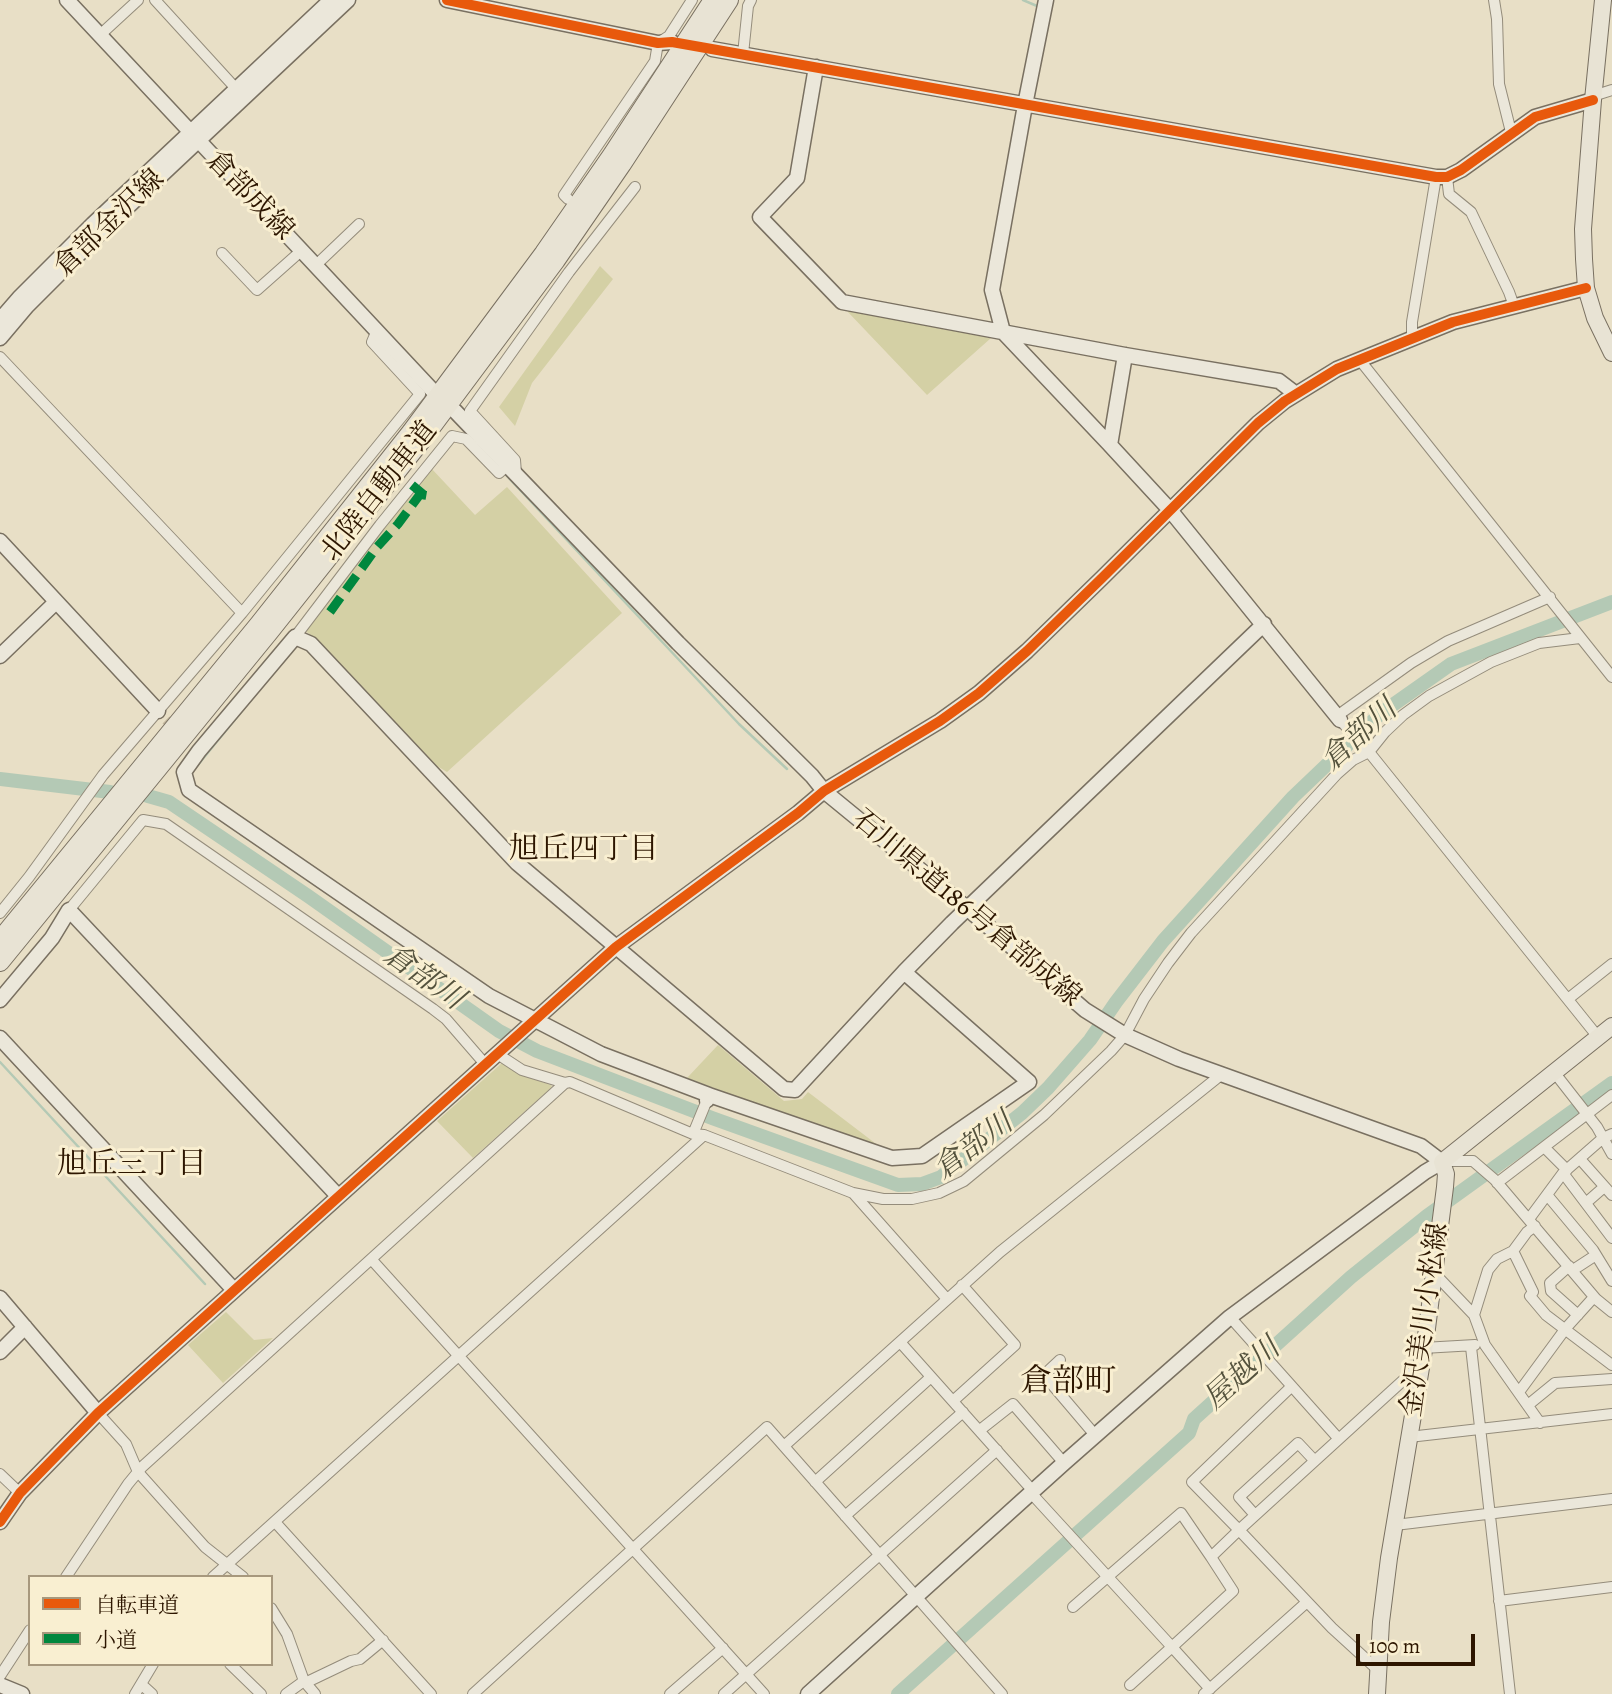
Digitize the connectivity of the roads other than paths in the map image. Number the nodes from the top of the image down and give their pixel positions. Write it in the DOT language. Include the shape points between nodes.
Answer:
graph roads {
  1 [pos="66,0"];
  2 [pos="138,0"];
  3 [pos="155,0"];
  4 [pos="331,0"];
  5 [pos="348,0"];
  6 [pos="447,0"];
  7 [pos="692,0"];
  8 [pos="713,0"];
  9 [pos="729,0"];
  10 [pos="751,0"];
  11 [pos="1046,0"];
  12 [pos="1493,0"];
  13 [pos="1603,0"];
  14 [pos="100,35"];
  15 [pos="665,43"];
  16 [pos="712,49"];
  17 [pos="743,54"];
  18 [pos="816,67"];
  19 [pos="1612,90"];
  20 [pos="239,93"];
  21 [pos="1593,98"];
  22 [pos="1024,105"];
  23 [pos="1511,132"];
  24 [pos="193,137"];
  25 [pos="1441,177"];
  26 [pos="635,187"];
  27 [pos="568,198"];
  28 [pos="359,224"];
  29 [pos="301,251"];
  30 [pos="222,253"];
  31 [pos="315,266"];
  32 [pos="1586,288"];
  33 [pos="1514,306"];
  34 [pos="0,320"];
  35 [pos="377,330"];
  36 [pos="1003,332"];
  37 [pos="1412,337"];
  38 [pos="0,338"];
  39 [pos="1612,353"];
  40 [pos="1125,355"];
  41 [pos="0,357"];
  42 [pos="1359,359"];
  43 [pos="433,391"];
  44 [pos="1296,394"];
  45 [pos="455,411"];
  46 [pos="1110,445"];
  47 [pos="512,469"];
  48 [pos="1170,510"];
  49 [pos="0,541"];
  50 [pos="341,555"];
  51 [pos="352,562"];
  52 [pos="1552,601"];
  53 [pos="56,602"];
  54 [pos="242,614"];
  55 [pos="1264,624"];
  56 [pos="1579,636"];
  57 [pos="295,637"];
  58 [pos="0,656"];
  59 [pos="1612,677"];
  60 [pos="162,716"];
  61 [pos="1338,718"];
  62 [pos="1367,750"];
  63 [pos="824,791"];
  64 [pos="968,909"];
  65 [pos="69,910"];
  66 [pos="0,913"];
  67 [pos="0,940"];
  68 [pos="616,947"];
  69 [pos="1612,964"];
  70 [pos="7,972"];
  71 [pos="904,972"];
  72 [pos="1568,999"];
  73 [pos="0,1000"];
  74 [pos="536,1018"];
  75 [pos="1612,1026"];
  76 [pos="1123,1034"];
  77 [pos="1598,1037"];
  78 [pos="0,1038"];
  79 [pos="500,1051"];
  80 [pos="485,1064"];
  81 [pos="1554,1072"];
  82 [pos="1222,1074"];
  83 [pos="565,1083"];
  84 [pos="1612,1095"];
  85 [pos="708,1098"];
  86 [pos="1585,1113"];
  87 [pos="697,1132"];
  88 [pos="1608,1136"];
  89 [pos="1544,1147"];
  90 [pos="1612,1154"];
  91 [pos="1580,1159"];
  92 [pos="1442,1162"];
  93 [pos="1565,1172"];
  94 [pos="1496,1181"];
  95 [pos="1603,1188"];
  96 [pos="853,1193"];
  97 [pos="1612,1195"];
  98 [pos="338,1196"];
  99 [pos="1548,1196"];
  100 [pos="1587,1202"];
  101 [pos="1532,1222"];
  102 [pos="1612,1238"];
  103 [pos="1513,1251"];
  104 [pos="1596,1255"];
  105 [pos="372,1260"];
  106 [pos="1571,1268"];
  107 [pos="1433,1273"];
  108 [pos="1612,1281"];
  109 [pos="962,1285"];
  110 [pos="234,1290"];
  111 [pos="1594,1297"];
  112 [pos="0,1298"];
  113 [pos="947,1299"];
  114 [pos="1612,1312"];
  115 [pos="1474,1315"];
  116 [pos="1578,1315"];
  117 [pos="1230,1317"];
  118 [pos="25,1327"];
  119 [pos="1566,1328"];
  120 [pos="1483,1341"];
  121 [pos="900,1342"];
  122 [pos="1471,1347"];
  123 [pos="1423,1348"];
  124 [pos="0,1352"];
  125 [pos="459,1355"];
  126 [pos="1060,1360"];
  127 [pos="1420,1365"];
  128 [pos="1612,1365"];
  129 [pos="931,1377"];
  130 [pos="1612,1379"];
  131 [pos="1291,1387"];
  132 [pos="1519,1392"];
  133 [pos="953,1401"];
  134 [pos="1528,1405"];
  135 [pos="963,1412"];
  136 [pos="99,1413"];
  137 [pos="1612,1414"];
  138 [pos="1540,1423"];
  139 [pos="1480,1429"];
  140 [pos="980,1430"];
  141 [pos="1095,1435"];
  142 [pos="1409,1437"];
  143 [pos="1338,1438"];
  144 [pos="783,1446"];
  145 [pos="997,1450"];
  146 [pos="1314,1460"];
  147 [pos="1064,1463"];
  148 [pos="138,1472"];
  149 [pos="0,1474"];
  150 [pos="815,1482"];
  151 [pos="1032,1492"];
  152 [pos="20,1493"];
  153 [pos="1612,1499"];
  154 [pos="1489,1514"];
  155 [pos="1255,1515"];
  156 [pos="845,1516"];
  157 [pos="0,1522"];
  158 [pos="275,1522"];
  159 [pos="1395,1525"];
  160 [pos="1239,1530"];
  161 [pos="632,1548"];
  162 [pos="879,1554"];
  163 [pos="1210,1557"];
  164 [pos="225,1564"];
  165 [pos="67,1575"];
  166 [pos="215,1575"];
  167 [pos="240,1575"];
  168 [pos="1108,1576"];
  169 [pos="1612,1587"];
  170 [pos="916,1597"];
  171 [pos="1499,1601"];
  172 [pos="1307,1602"];
  173 [pos="1073,1607"];
  174 [pos="273,1611"];
  175 [pos="28,1633"];
  176 [pos="383,1640"];
  177 [pos="1172,1647"];
  178 [pos="723,1648"];
  179 [pos="152,1666"];
  180 [pos="232,1666"];
  181 [pos="1378,1670"];
  182 [pos="746,1674"];
  183 [pos="0,1676"];
  184 [pos="304,1682"];
  185 [pos="141,1684"];
  186 [pos="0,1685"];
  187 [pos="1130,1685"];
  188 [pos="1207,1691"];
  189 [pos="20,1694"];
  190 [pos="135,1694"];
  191 [pos="152,1694"];
  192 [pos="261,1694"];
  193 [pos="286,1694"];
  194 [pos="315,1694"];
  195 [pos="431,1694"];
  196 [pos="473,1694"];
  197 [pos="670,1694"];
  198 [pos="724,1694"];
  199 [pos="764,1694"];
  200 [pos="808,1694"];
  201 [pos="1002,1694"];
  202 [pos="1377,1694"];
  203 [pos="1510,1694"];
  1 -- 14 [label="street, 倉部成線"];
  2 -- 14 [label="street"];
  3 -- 20 [label="street"];
  4 -- 20 [label="street, 倉部金沢線"];
  5 -- 20 [label="street, 倉部金沢線"];
  6 -- 15 [label="street"];
  7 -- 15 [label="street"];
  8 -- 67 [label="highway, 北陸自動車道" via="544,254 411,432"];
  9 -- 70 [label="highway, 北陸自動車道" via="622,164 487,354"];
  10 -- 17 [label="street"];
  11 -- 22 [label="street"];
  12 -- 23 [label="street" via="1499,84"];
  13 -- 21 [label="main road"];
  14 -- 24 [label="street, 倉部成線"];
  15 -- 27 [label="street" via="564,195"];
  16 -- 17 [label="street"];
  17 -- 18 [label="street"];
  18 -- 22 [label="street"];
  18 -- 36 [label="street" via="797,178 760,217 842,302"];
  19 -- 21 [label="street"];
  20 -- 24 [label="street, 倉部金沢線"];
  21 -- 23 [label="street" via="1535,117"];
  21 -- 32 [label="main road" via="1583,229"];
  22 -- 25 [label="street"];
  22 -- 36 [label="street" via="992,290"];
  23 -- 25 [label="street" via="1461,170"];
  24 -- 29 [label="street, 倉部成線"];
  24 -- 34 [label="street, 倉部金沢線"];
  24 -- 38 [label="street, 倉部金沢線"];
  25 -- 33 [label="street" via="1449,194 1471,212"];
  25 -- 37 [label="street"];
  26 -- 47 [label="street" via="603,222 470,411 515,460"];
  28 -- 31 [label="street"];
  29 -- 30 [label="street" via="257,290"];
  29 -- 31 [label="street, 倉部成線"];
  31 -- 35 [label="street, 倉部成線"];
  32 -- 33 [label="street"];
  32 -- 39 [label="main road"];
  33 -- 37 [label="street"];
  35 -- 43 [label="street, 倉部成線"];
  35 -- 54 [label="street" via="372,342 420,394 313,534"];
  36 -- 40 [label="street"];
  36 -- 46 [label="street"];
  37 -- 42 [label="street"];
  40 -- 44 [label="street" via="1279,381"];
  40 -- 46 [label="street"];
  41 -- 54 [label="street"];
  42 -- 44 [label="street"];
  42 -- 52 [label="street"];
  44 -- 48 [label="street" via="1258,423"];
  45 -- 47 [label="street, 石川県道186号倉部成線"];
  46 -- 48 [label="street"];
  47 -- 51 [label="street" via="499,473 466,439 452,436"];
  47 -- 63 [label="street, 石川県道186号倉部成線"];
  48 -- 55 [label="street"];
  48 -- 63 [label="street" via="979,693 940,722"];
  49 -- 53 [label="street"];
  50 -- 51 [label="street"];
  51 -- 57 [label="street"];
  52 -- 56 [label="street"];
  52 -- 61 [label="street" via="1439,646"];
  53 -- 58 [label="street"];
  53 -- 60 [label="street"];
  54 -- 60 [label="street"];
  55 -- 61 [label="street"];
  55 -- 64 [label="street"];
  56 -- 59 [label="street"];
  56 -- 62 [label="street" via="1539,643 1466,674 1403,715"];
  57 -- 68 [label="street" via="310,644 517,863"];
  57 -- 74 [label="street" via="184,772 189,790 489,996"];
  60 -- 66 [label="street" via="103,775"];
  61 -- 62 [label="street"];
  62 -- 72 [label="street"];
  62 -- 76 [label="street" via="1337,775 1191,933"];
  63 -- 64 [label="street, 石川県道186号倉部成線"];
  63 -- 68 [label="street"];
  64 -- 71 [label="street"];
  64 -- 76 [label="street, 石川県道186号倉部成線" via="1085,1010"];
  65 -- 70 [label="street" via="52,938"];
  65 -- 80 [label="street" via="143,820 166,824 433,1009"];
  65 -- 98 [label="street"];
  68 -- 71 [label="street" via="784,1089 795,1090"];
  68 -- 74 [label="street"];
  69 -- 72 [label="street"];
  70 -- 73 [label="street"];
  71 -- 85 [label="street" via="1029,1082 922,1156 892,1158"];
  72 -- 77 [label="street"];
  74 -- 79 [label="street"];
  74 -- 85 [label="street" via="601,1054"];
  75 -- 77 [label="main road"];
  76 -- 82 [label="street, 石川県道186号倉部成線"];
  76 -- 96 [label="street" via="1044,1115 964,1181 912,1199"];
  77 -- 81 [label="main road"];
  78 -- 110 [label="street"];
  79 -- 80 [label="street"];
  79 -- 83 [label="street" via="522,1070"];
  80 -- 98 [label="street"];
  81 -- 86 [label="street"];
  81 -- 92 [label="main road"];
  82 -- 92 [label="street, 石川県道186号倉部成線" via="1421,1146"];
  82 -- 109 [label="street"];
  83 -- 87 [label="street"];
  83 -- 105 [label="street"];
  84 -- 86 [label="street"];
  85 -- 87 [label="street"];
  86 -- 88 [label="street"];
  86 -- 89 [label="street"];
  87 -- 96 [label="street"];
  87 -- 125 [label="street"];
  88 -- 90 [label="street"];
  88 -- 91 [label="street"];
  89 -- 93 [label="street"];
  89 -- 94 [label="street"];
  91 -- 93 [label="street"];
  91 -- 95 [label="street"];
  92 -- 94 [label="street" via="1473,1161"];
  92 -- 107 [label="main road, 金沢美川小松線" via="1446,1174"];
  92 -- 117 [label="street"];
  93 -- 99 [label="street"];
  93 -- 100 [label="street"];
  94 -- 101 [label="street"];
  95 -- 97 [label="street"];
  95 -- 100 [label="street"];
  96 -- 113 [label="street"];
  98 -- 110 [label="street"];
  99 -- 101 [label="street"];
  99 -- 104 [label="street"];
  100 -- 102 [label="street"];
  101 -- 103 [label="street"];
  101 -- 106 [label="street"];
  103 -- 115 [label="street" via="1488,1270"];
  103 -- 119 [label="street" via="1533,1292 1530,1296 1546,1315"];
  104 -- 106 [label="street"];
  104 -- 108 [label="street"];
  105 -- 125 [label="street"];
  105 -- 148 [label="street"];
  106 -- 111 [label="street"];
  106 -- 116 [label="street" via="1550,1283 1551,1291"];
  107 -- 115 [label="street"];
  107 -- 123 [label="main road, 金沢美川小松線"];
  109 -- 113 [label="street"];
  109 -- 133 [label="street" via="1015,1345"];
  110 -- 136 [label="street"];
  111 -- 114 [label="street"];
  111 -- 116 [label="street"];
  112 -- 118 [label="street"];
  113 -- 121 [label="street"];
  115 -- 120 [label="street"];
  116 -- 119 [label="street"];
  117 -- 131 [label="street"];
  117 -- 141 [label="street"];
  118 -- 124 [label="street"];
  118 -- 136 [label="street"];
  119 -- 128 [label="street"];
  119 -- 132 [label="street"];
  120 -- 122 [label="street"];
  120 -- 132 [label="street"];
  121 -- 129 [label="street"];
  121 -- 144 [label="street"];
  122 -- 123 [label="street"];
  122 -- 139 [label="street"];
  123 -- 127 [label="main road, 金沢美川小松線"];
  125 -- 158 [label="street"];
  125 -- 161 [label="street"];
  126 -- 141 [label="street" via="1044,1375"];
  127 -- 142 [label="main road, 金沢美川小松線"];
  127 -- 143 [label="street"];
  129 -- 133 [label="street"];
  129 -- 150 [label="street"];
  130 -- 134 [label="street" via="1555,1383"];
  131 -- 143 [label="street"];
  131 -- 160 [label="street" via="1192,1482"];
  132 -- 134 [label="street"];
  133 -- 135 [label="street"];
  134 -- 138 [label="street"];
  135 -- 140 [label="street"];
  135 -- 156 [label="street"];
  136 -- 148 [label="street" via="126,1444"];
  136 -- 152 [label="street"];
  137 -- 138 [label="street"];
  138 -- 139 [label="street"];
  139 -- 142 [label="street"];
  139 -- 154 [label="street"];
  140 -- 145 [label="street"];
  140 -- 147 [label="street" via="1013,1404"];
  141 -- 147 [label="street"];
  142 -- 159 [label="main road, 金沢美川小松線"];
  143 -- 146 [label="street"];
  144 -- 150 [label="street"];
  144 -- 161 [label="street" via="767,1427"];
  145 -- 151 [label="street"];
  145 -- 162 [label="street"];
  146 -- 155 [label="street"];
  146 -- 155 [label="street" via="1298,1443 1239,1497"];
  147 -- 151 [label="street"];
  148 -- 164 [label="street"];
  148 -- 165 [label="street"];
  149 -- 152 [label="street"];
  150 -- 156 [label="street"];
  151 -- 168 [label="street"];
  151 -- 170 [label="street"];
  152 -- 157 [label="street"];
  153 -- 154 [label="street"];
  154 -- 159 [label="street"];
  154 -- 171 [label="street"];
  155 -- 160 [label="street"];
  156 -- 162 [label="street"];
  158 -- 164 [label="street"];
  158 -- 176 [label="street"];
  159 -- 181 [label="main road, 金沢美川小松線"];
  160 -- 163 [label="street"];
  160 -- 172 [label="street"];
  161 -- 178 [label="street"];
  161 -- 196 [label="street"];
  162 -- 170 [label="street"];
  162 -- 182 [label="street"];
  163 -- 168 [label="street" via="1181,1513"];
  163 -- 177 [label="street" via="1233,1591"];
  164 -- 166 [label="street"];
  164 -- 167 [label="street"];
  168 -- 173 [label="street"];
  168 -- 177 [label="street"];
  169 -- 171 [label="street"];
  170 -- 200 [label="street"];
  170 -- 201 [label="street"];
  171 -- 203 [label="street"];
  172 -- 181 [label="street"];
  172 -- 188 [label="street"];
  174 -- 184 [label="street" via="287,1634"];
  175 -- 183 [label="street"];
  176 -- 184 [label="street" via="360,1659"];
  176 -- 195 [label="street"];
  177 -- 187 [label="street"];
  177 -- 188 [label="street"];
  178 -- 182 [label="street"];
  178 -- 197 [label="street"];
  179 -- 185 [label="street"];
  180 -- 192 [label="street"];
  181 -- 202 [label="main road, 金沢美川小松線"];
  182 -- 198 [label="street"];
  182 -- 199 [label="street"];
  184 -- 193 [label="street"];
  184 -- 194 [label="street"];
  185 -- 190 [label="street"];
  185 -- 191 [label="street"];
  186 -- 189 [label="street"];
}
